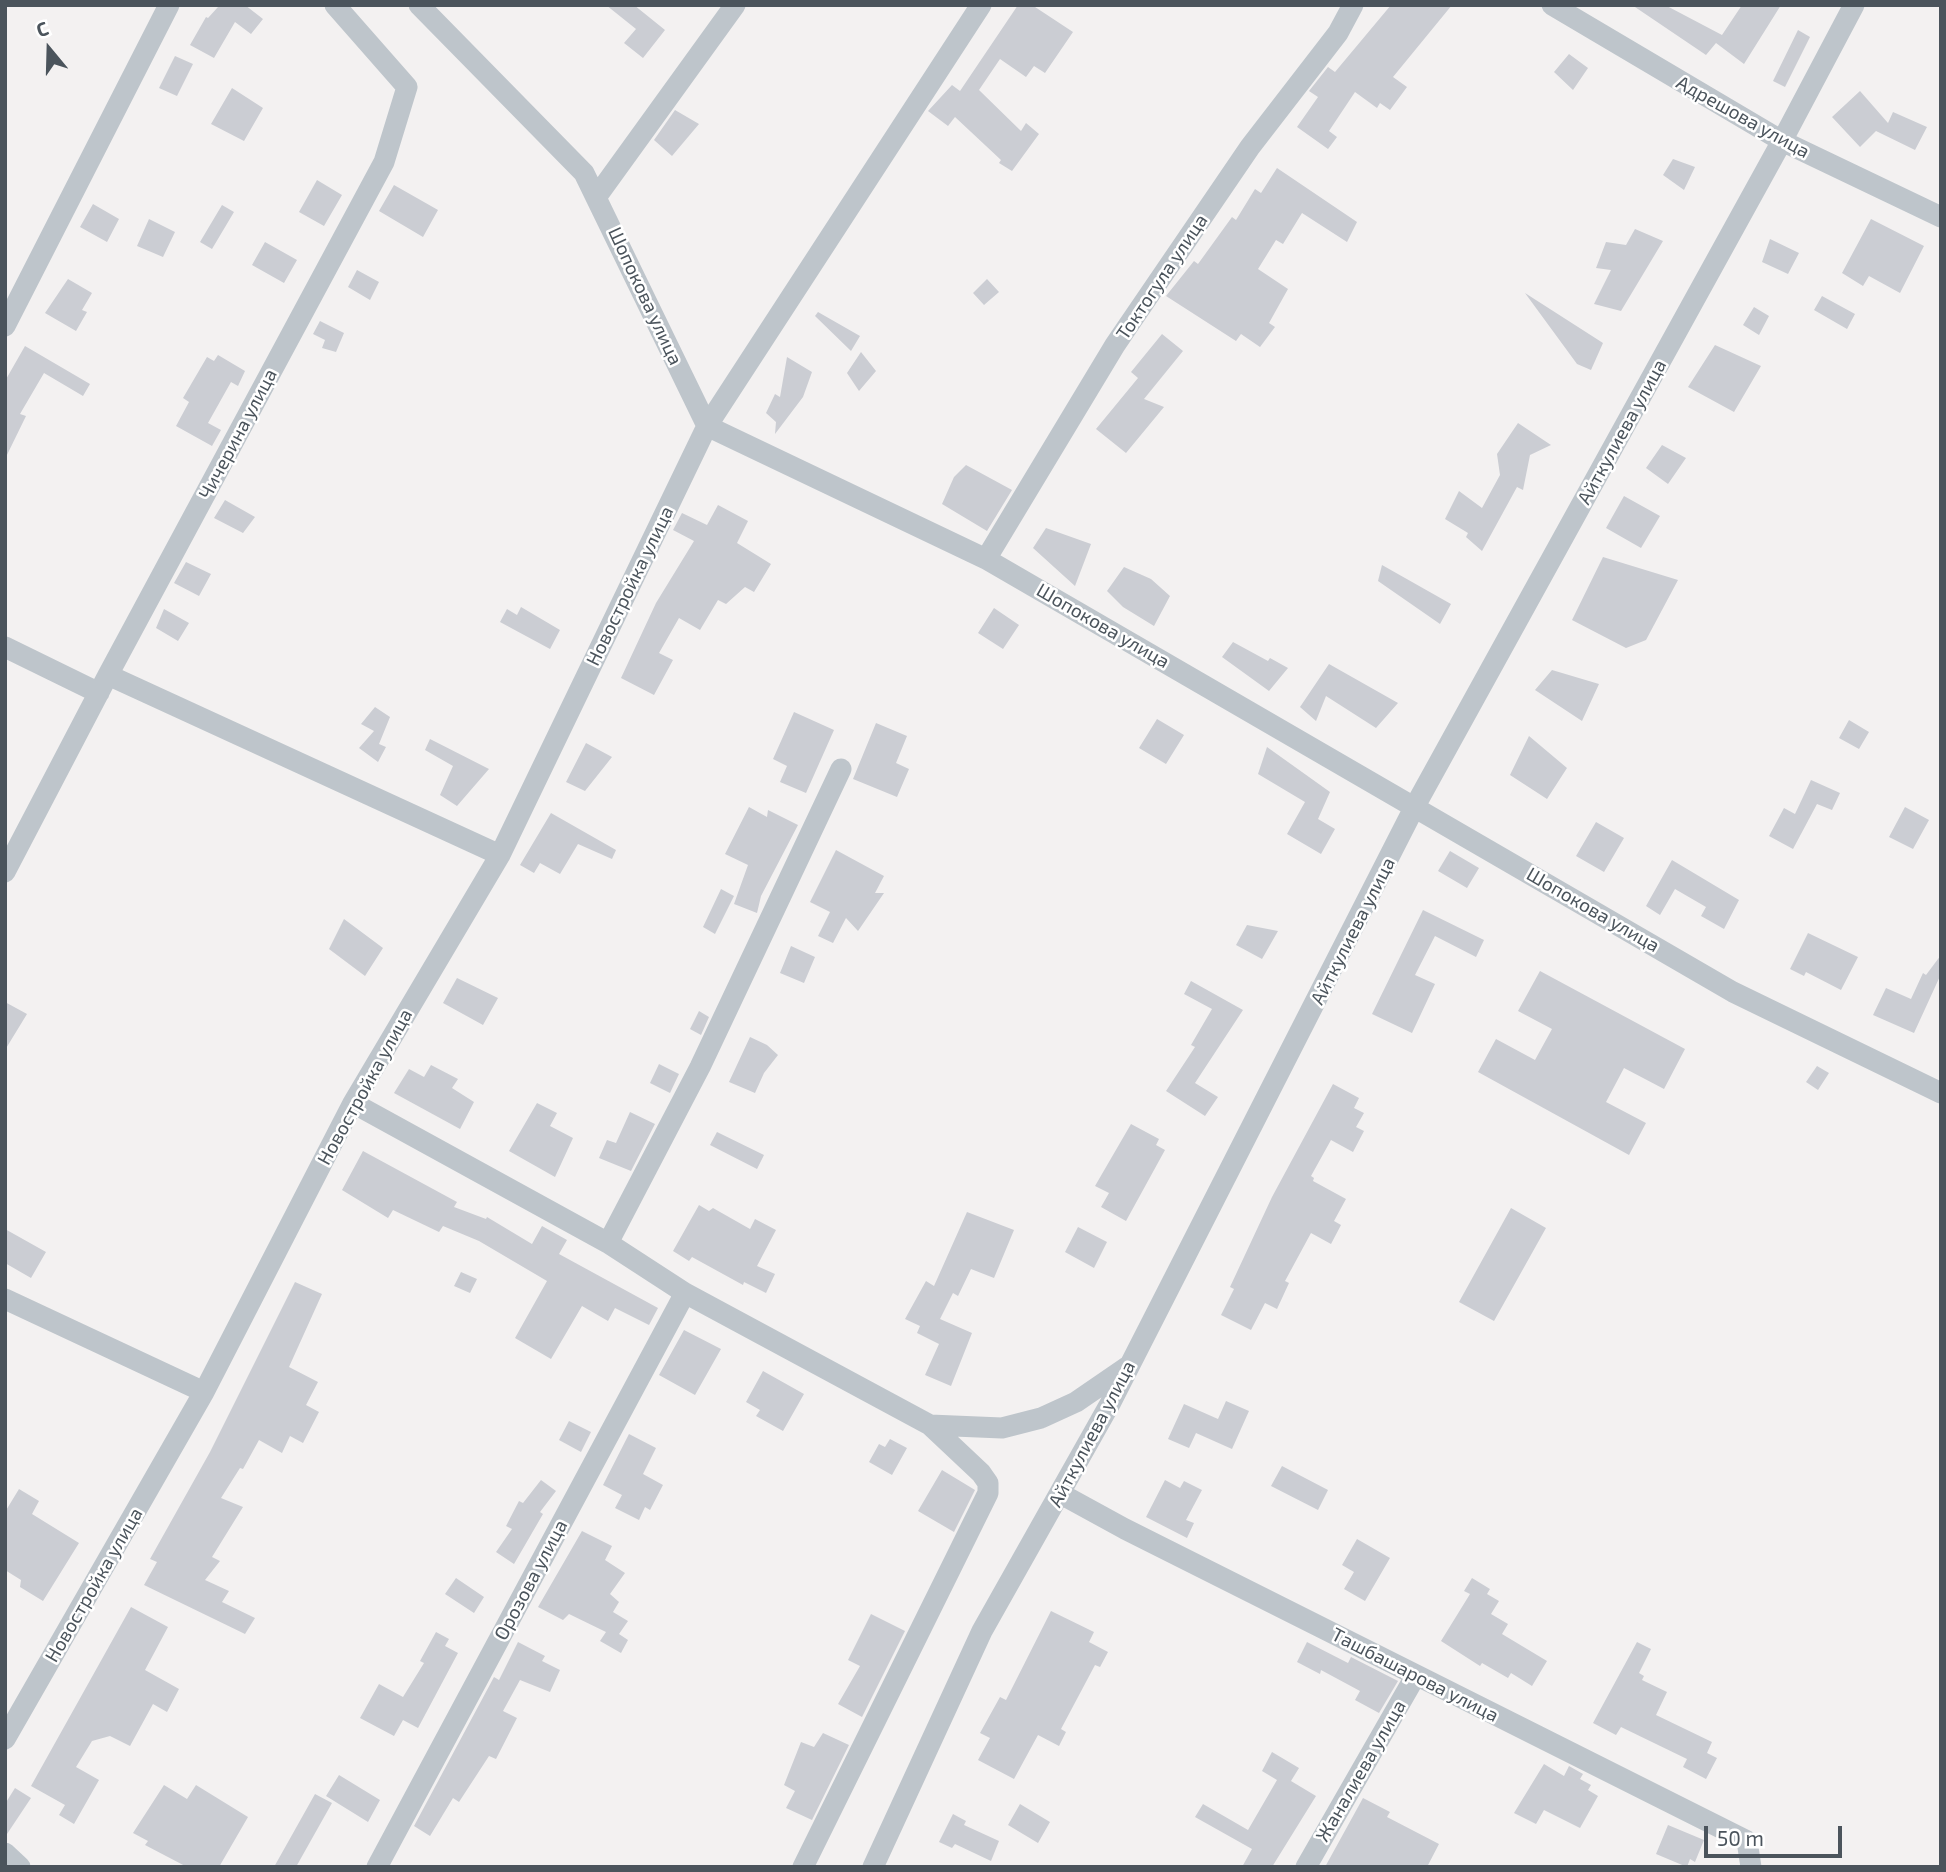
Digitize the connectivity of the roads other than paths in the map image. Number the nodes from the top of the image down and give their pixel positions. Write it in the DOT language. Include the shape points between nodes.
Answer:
graph roads {
  1 [pos="169,5"];
  2 [pos="335,5"];
  3 [pos="419,5"];
  4 [pos="735,5"];
  5 [pos="981,5"];
  6 [pos="1353,5"];
  7 [pos="1552,5"];
  8 [pos="1854,5"];
  9 [pos="1782,141"];
  10 [pos="597,196"];
  11 [pos="1941,217"];
  12 [pos="5,326"];
  13 [pos="707,426"];
  14 [pos="986,559"];
  15 [pos="5,648"];
  16 [pos="103,684"];
  17 [pos="841,769"];
  18 [pos="1415,806"];
  19 [pos="500,855"];
  20 [pos="5,872"];
  21 [pos="1941,1093"];
  22 [pos="354,1103"];
  23 [pos="608,1243"];
  24 [pos="685,1293"];
  25 [pos="5,1300"];
  26 [pos="1129,1366"];
  27 [pos="204,1392"];
  28 [pos="930,1424"];
  29 [pos="1061,1494"];
  30 [pos="1416,1675"];
  31 [pos="5,1739"];
  32 [pos="5,1853"];
  33 [pos="20,1867"];
  34 [pos="377,1867"];
  35 [pos="803,1867"];
  36 [pos="873,1867"];
  37 [pos="1306,1867"];
  38 [pos="1751,1867"];
  1 -- 12 [label="street"];
  2 -- 16 [label="street, Чичерина улица" via="407,87 384,162"];
  3 -- 10 [label="street, Шопокова улица" via="584,173"];
  4 -- 10 [label="street"];
  5 -- 13 [label="street, Новостройка улица"];
  6 -- 14 [label="street, Токтогула улица" via="1338,33 1250,147 1115,345"];
  7 -- 9 [label="street, Адрешова улица"];
  8 -- 9 [label="street, Айткулиева улица"];
  9 -- 11 [label="street, Адрешова улица"];
  9 -- 18 [label="street, Айткулиева улица"];
  10 -- 13 [label="street, Шопокова улица"];
  13 -- 14 [label="street, Шопокова улица"];
  13 -- 19 [label="street, Новостройка улица"];
  14 -- 18 [label="street, Шопокова улица"];
  15 -- 16 [label="street"];
  16 -- 19 [label="street"];
  16 -- 20 [label="street, Чичерина улица"];
  17 -- 23 [label="street" via="700,1068"];
  18 -- 21 [label="street, Шопокова улица" via="1732,992"];
  18 -- 26 [label="street, Айткулиева улица"];
  19 -- 22 [label="street, Новостройка улица"];
  22 -- 23 [label="street"];
  22 -- 27 [label="street, Новостройка улица"];
  23 -- 24 [label="street"];
  24 -- 28 [label="street"];
  24 -- 34 [label="street, Орозова улица"];
  25 -- 27 [label="street"];
  26 -- 28 [label="street" via="1076,1402 1041,1418 1002,1428"];
  26 -- 29 [label="street, Айткулиева улица"];
  27 -- 31 [label="street, Новостройка улица"];
  28 -- 35 [label="street" via="981,1473 988,1493"];
  29 -- 30 [label="street, Ташбашарова улица"];
  29 -- 36 [label="street, Айткулиева улица" via="982,1632"];
  30 -- 37 [label="street, Жаналиева улица"];
  30 -- 38 [label="street, Ташбашарова улица" via="1746,1841"];
  32 -- 33 [label="street"];
}
